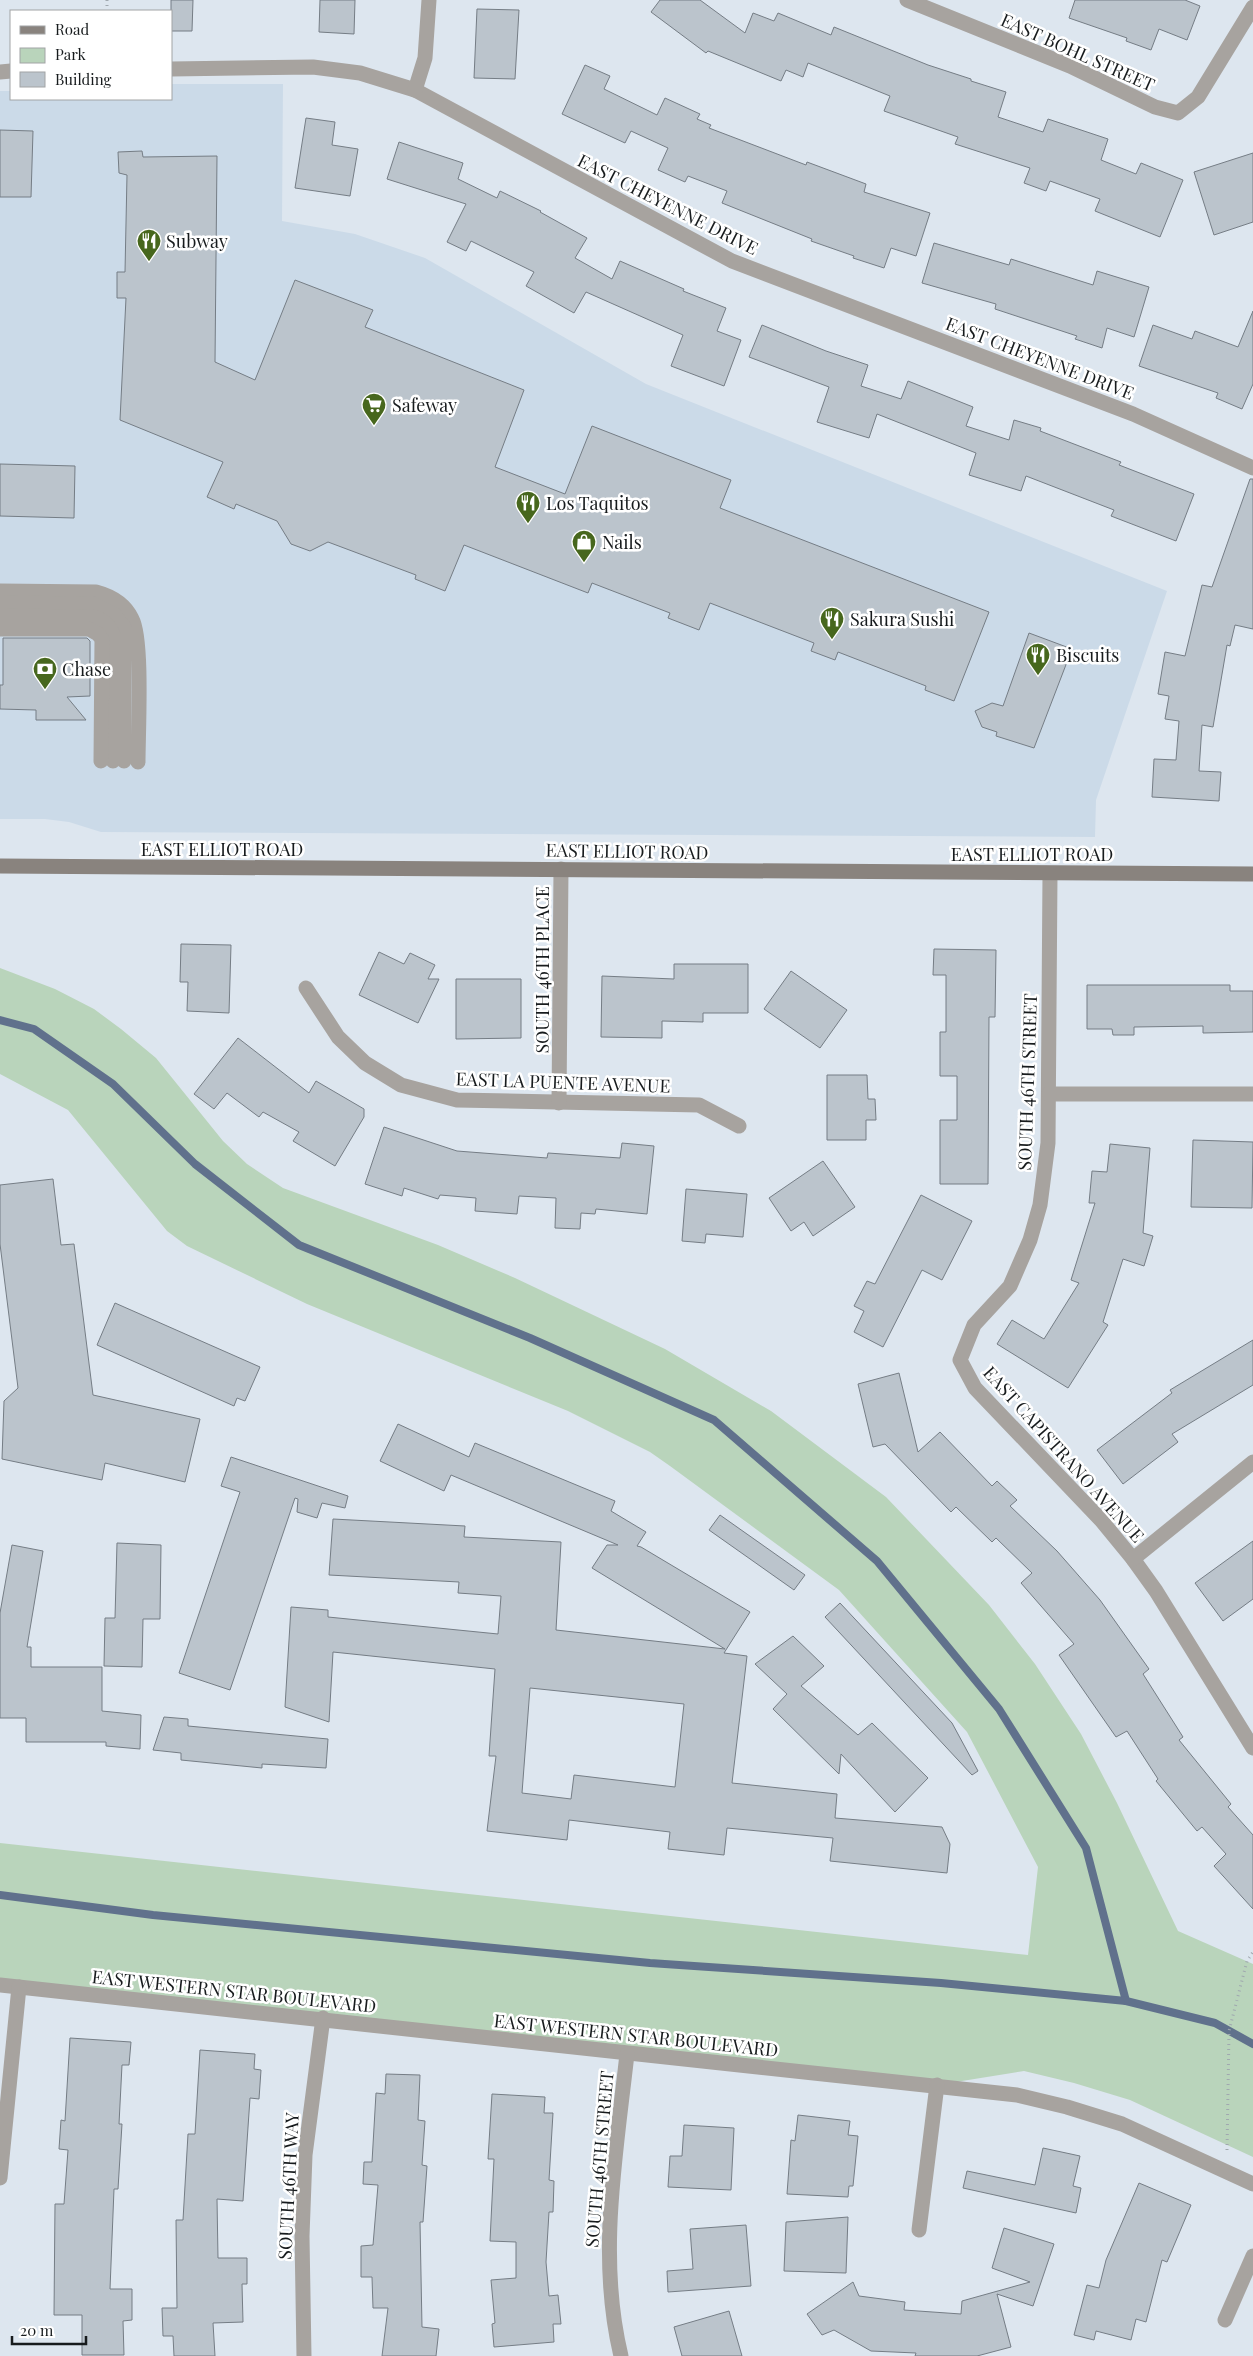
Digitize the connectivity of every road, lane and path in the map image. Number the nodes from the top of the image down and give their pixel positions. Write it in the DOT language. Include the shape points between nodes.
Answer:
graph roads {
  1 [pos="429,0"];
  2 [pos="907,0"];
  3 [pos="1253,7"];
  4 [pos="172,69"];
  5 [pos="415,90"];
  6 [pos="1253,468"];
  7 [pos="0,590"];
  8 [pos="0,603"];
  9 [pos="0,616"];
  10 [pos="0,629"];
  11 [pos="119,761"];
  12 [pos="0,866"];
  13 [pos="562,869"];
  14 [pos="1050,874"];
  15 [pos="1253,874"];
  16 [pos="306,988"];
  17 [pos="1049,1094"];
  18 [pos="1253,1094"];
  19 [pos="560,1102"];
  20 [pos="739,1126"];
  21 [pos="960,1360"];
  22 [pos="1253,1462"];
  23 [pos="1133,1559"];
  24 [pos="1253,1748"];
  25 [pos="1253,1952"];
  26 [pos="0,1985"];
  27 [pos="19,1987"];
  28 [pos="322,2018"];
  29 [pos="627,2054"];
  30 [pos="937,2085"];
  31 [pos="1227,2172"];
  32 [pos="0,2178"];
  33 [pos="1253,2184"];
  34 [pos="919,2230"];
  35 [pos="1253,2256"];
  36 [pos="1225,2320"];
  37 [pos="304,2356"];
  38 [pos="621,2356"];
  1 -- 5 [label="street" via="425,58"];
  2 -- 3 [label="street, EAST BOHL STREET" via="1070,66 1155,107 1178,113 1198,96"];
  4 -- 5 [label="street, EAST CHEYENNE DRIVE" via="313,67 360,73"];
  5 -- 6 [label="street, EAST CHEYENNE DRIVE" via="732,261 1133,414"];
  7 -- 11 [label="street" via="96,592 121,604 132,617 137,641"];
  8 -- 11 [label="street" via="93,604 115,614 124,627"];
  9 -- 11 [label="street" via="92,617 103,620 113,634"];
  10 -- 11 [label="street" via="88,629 98,634 102,639"];
  12 -- 13 [label="main road, EAST ELLIOT ROAD"];
  13 -- 14 [label="main road, EAST ELLIOT ROAD"];
  13 -- 19 [label="street, SOUTH 46TH PLACE"];
  14 -- 15 [label="main road, EAST ELLIOT ROAD"];
  14 -- 17 [label="street, SOUTH 46TH STREET"];
  16 -- 19 [label="street, EAST LA PUENTE AVENUE" via="338,1037 365,1063 400,1085 457,1100"];
  17 -- 18 [label="street"];
  17 -- 21 [label="street, SOUTH 46TH STREET" via="1048,1144 1040,1205 1030,1240 1010,1286 974,1325"];
  19 -- 20 [label="street, EAST LA PUENTE AVENUE" via="699,1105"];
  21 -- 23 [label="street, EAST CAPISTRANO AVENUE" via="975,1388 1101,1520"];
  22 -- 23 [label="street"];
  23 -- 24 [label="street, EAST CAPISTRANO AVENUE"];
  25 -- 31 [label="path" via="1247,1961 1229,2031"];
  26 -- 27 [label="street, EAST WESTERN STAR BOULEVARD"];
  27 -- 28 [label="street, EAST WESTERN STAR BOULEVARD"];
  27 -- 32 [label="street"];
  28 -- 29 [label="street, EAST WESTERN STAR BOULEVARD"];
  28 -- 37 [label="street, SOUTH 46TH WAY" via="305,2155 302,2236"];
  29 -- 30 [label="street, EAST WESTERN STAR BOULEVARD"];
  29 -- 38 [label="street, SOUTH 46TH STREET" via="610,2211 610,2280"];
  30 -- 31 [label="street, EAST WESTERN STAR BOULEVARD" via="1017,2095 1067,2107 1122,2124"];
  30 -- 34 [label="street"];
  31 -- 33 [label="street, EAST WESTERN STAR BOULEVARD"];
  35 -- 36 [label="street"];
}
